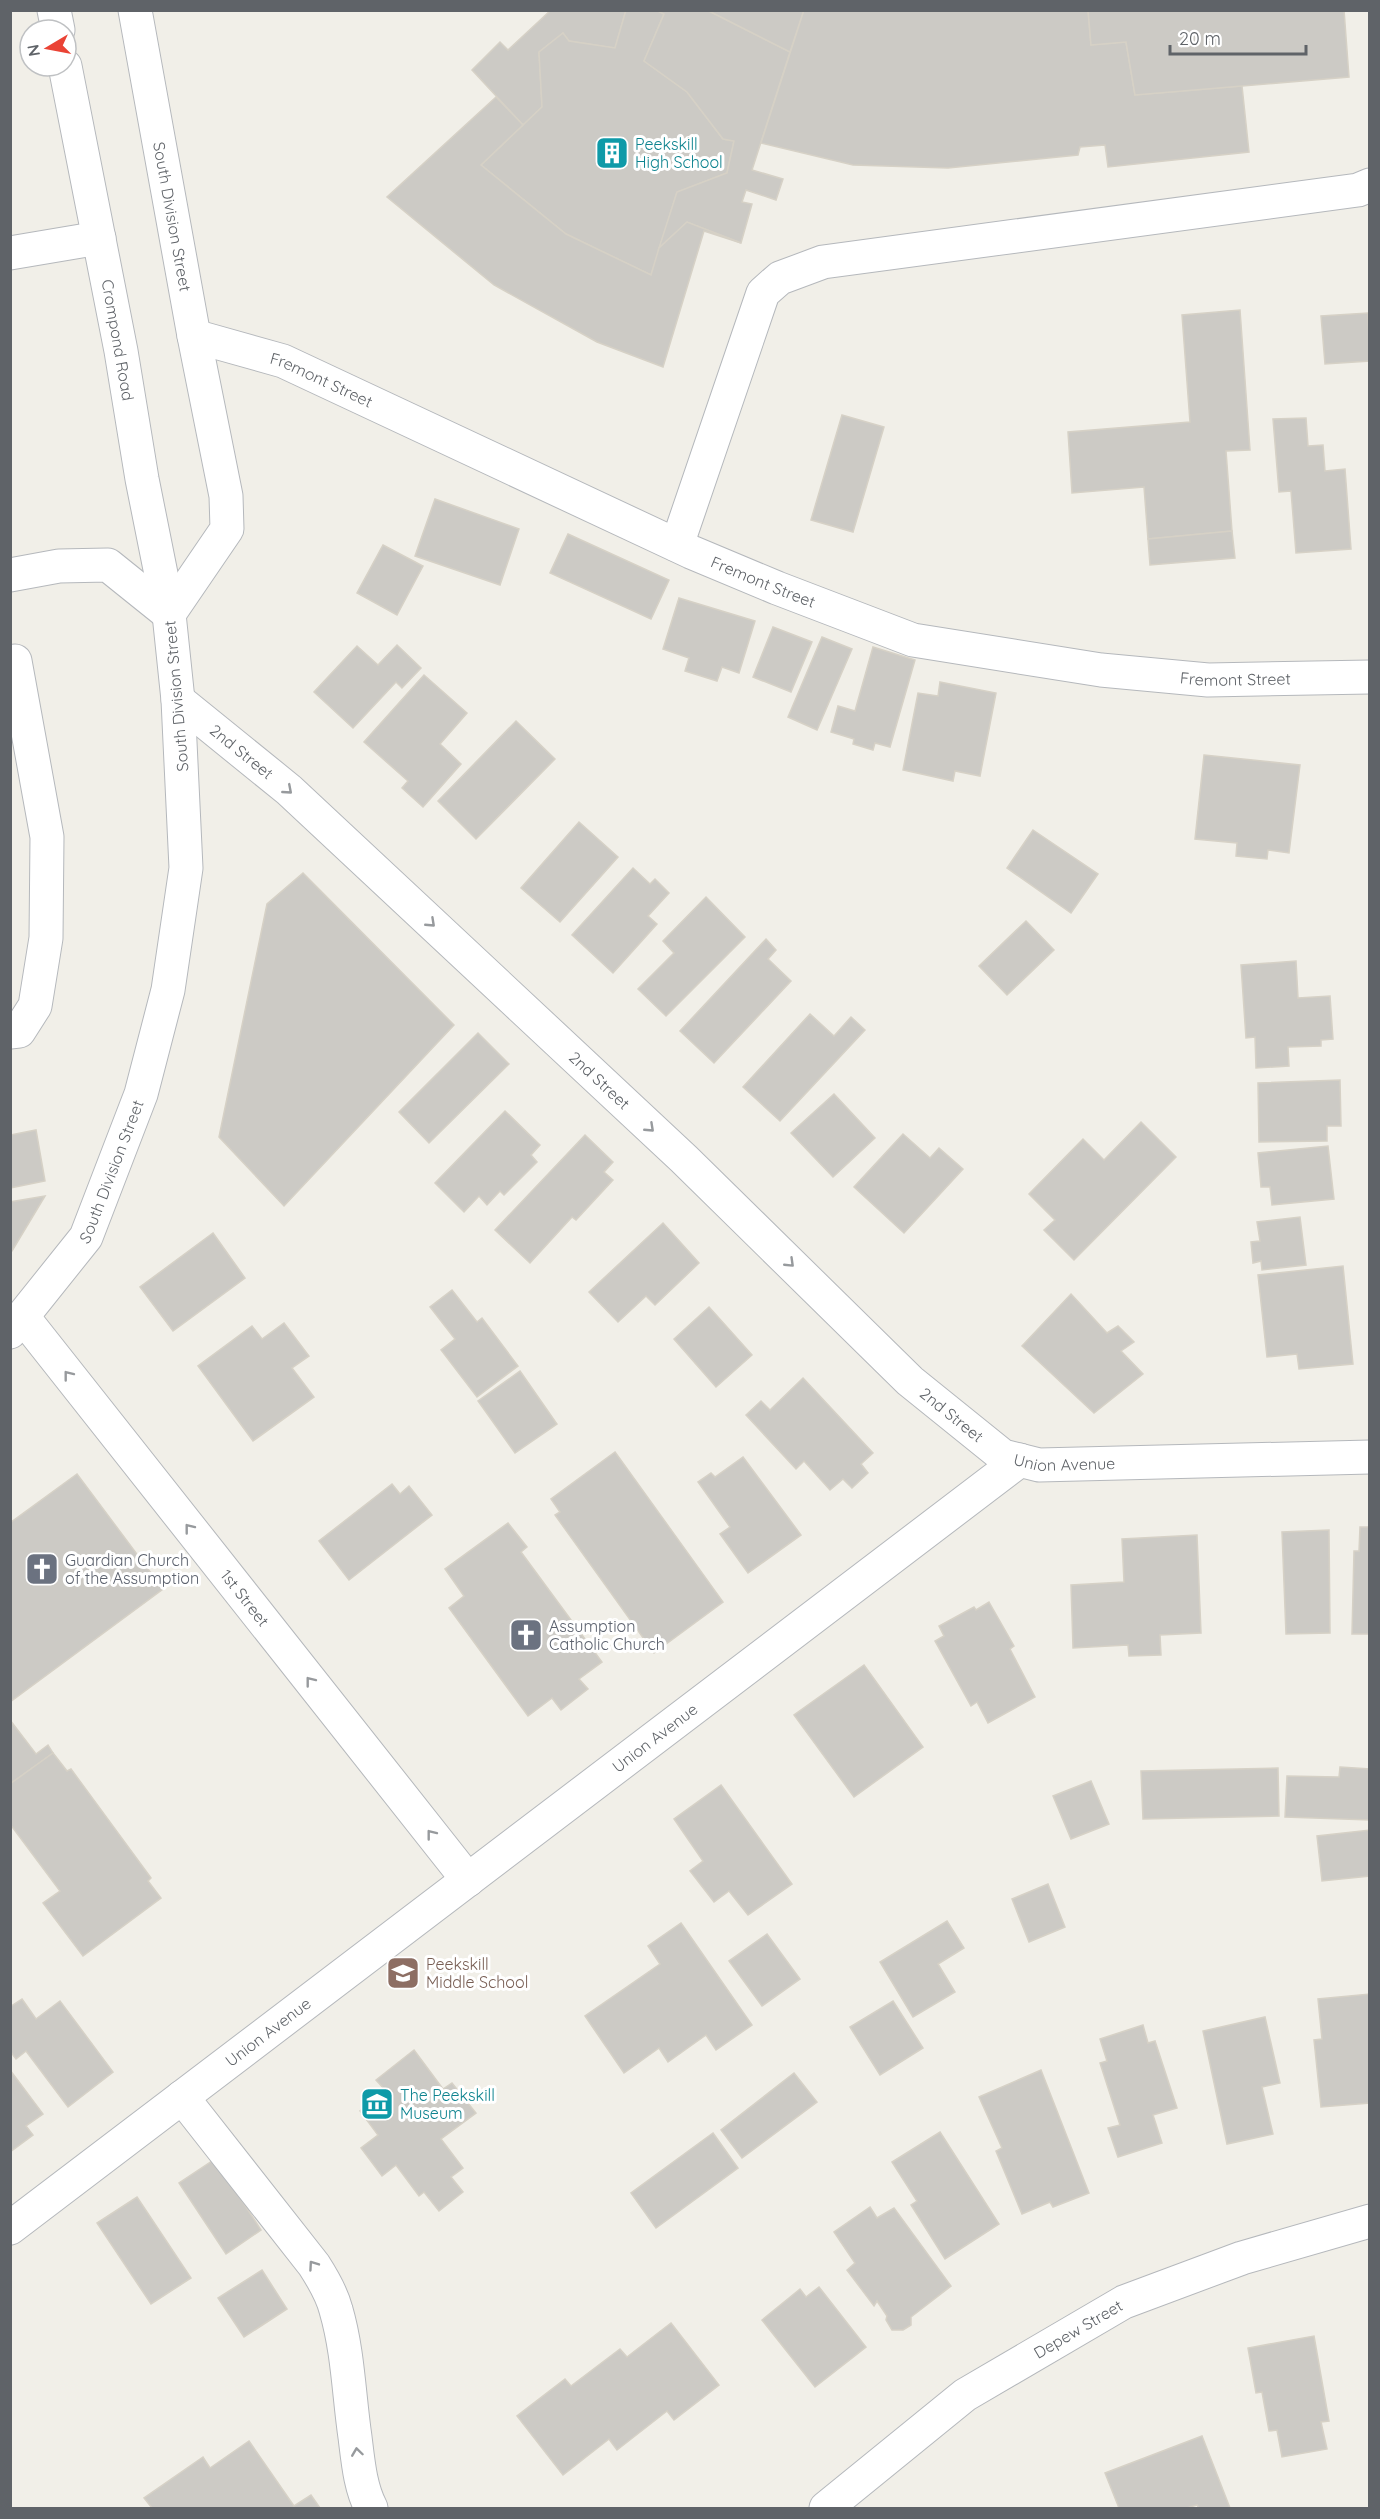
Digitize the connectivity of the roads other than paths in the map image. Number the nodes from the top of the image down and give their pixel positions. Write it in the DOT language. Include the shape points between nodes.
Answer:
graph roads {
  1 [pos="135,10"];
  2 [pos="67,78"];
  3 [pos="1370,185"];
  4 [pos="99,238"];
  5 [pos="10,252"];
  6 [pos="194,336"];
  7 [pos="677,545"];
  8 [pos="10,575"];
  9 [pos="169,614"];
  10 [pos="15,661"];
  11 [pos="1370,677"];
  12 [pos="178,700"];
  13 [pos="10,1032"];
  14 [pos="17,1324"];
  15 [pos="1370,1457"];
  16 [pos="1020,1460"];
  17 [pos="468,1880"];
  18 [pos="182,2097"];
  19 [pos="1370,2221"];
  20 [pos="10,2228"];
  21 [pos="371,2508"];
  22 [pos="826,2508"];
  1 -- 6 [label="street, South Division Street"];
  2 -- 4 [label="street, Crompond Road"];
  3 -- 7 [label="street" via="1358,190 823,262 780,278 763,293"];
  4 -- 5 [label="street"];
  4 -- 9 [label="street, Crompond Road"];
  6 -- 7 [label="street, Fremont Street" via="283,361"];
  6 -- 9 [label="street, South Division Street" via="220,457 227,529"];
  7 -- 11 [label="street, Fremont Street" via="913,640 1101,670 1208,680"];
  8 -- 9 [label="street" via="59,566 108,565"];
  9 -- 12 [label="street, South Division Street"];
  10 -- 13 [label="street" via="47,837 46,938 35,1006 20,1031"];
  12 -- 14 [label="street, South Division Street" via="186,868 168,990 141,1094 86,1237"];
  12 -- 16 [label="street, 2nd Street, one-way" via="297,798 684,1159 910,1381 1003,1456"];
  17 -- 14 [label="street, 1st Street, one-way"];
  15 -- 16 [label="street, Union Avenue" via="1039,1465"];
  16 -- 17 [label="street, Union Avenue"];
  17 -- 18 [label="street, Union Avenue"];
  18 -- 20 [label="street, Union Avenue"];
  21 -- 18 [label="street, one-way" via="362,2483 341,2331 325,2283"];
  19 -- 22 [label="street, Depew Street" via="1242,2258 1124,2302 965,2395"];
}
